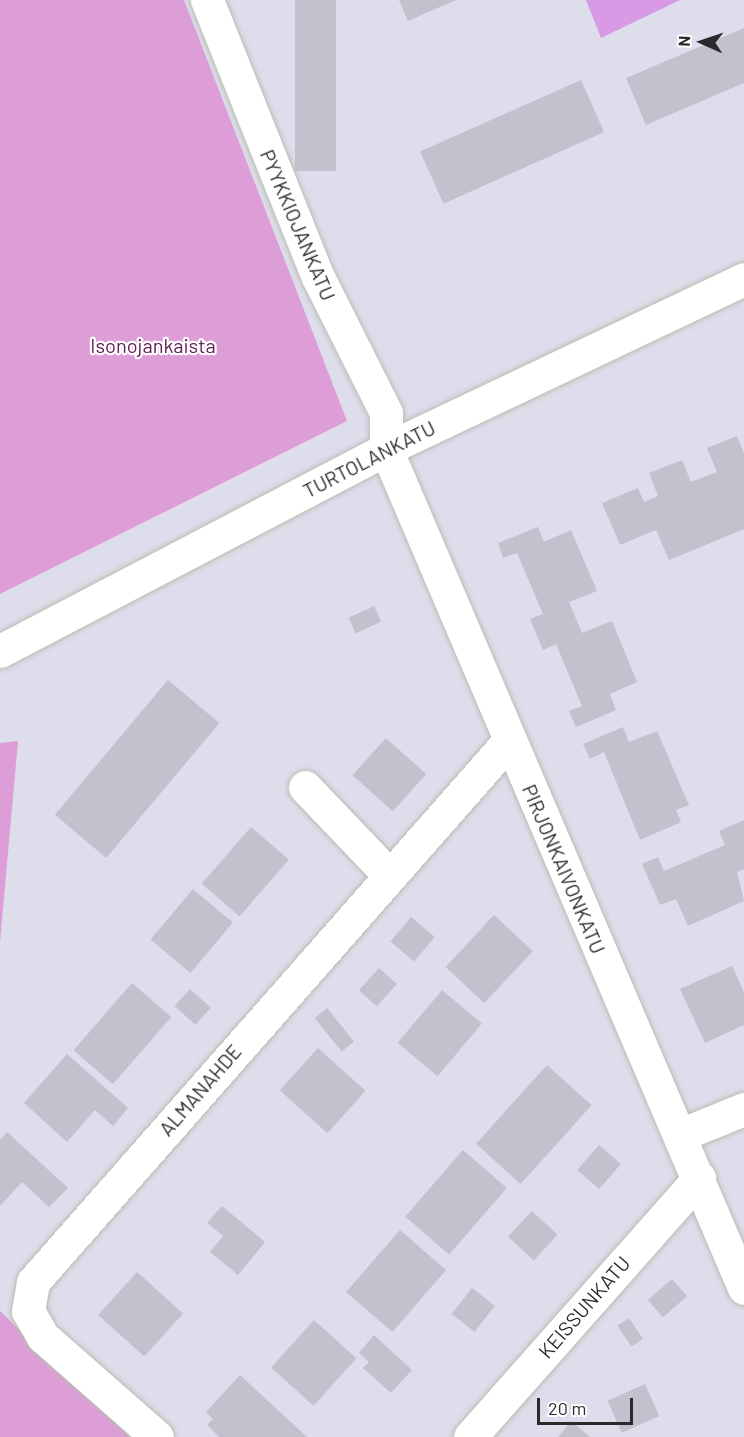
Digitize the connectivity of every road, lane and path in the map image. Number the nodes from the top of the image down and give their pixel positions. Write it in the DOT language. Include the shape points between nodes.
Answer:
graph roads {
  1 [pos="207,0"];
  2 [pos="744,279"];
  3 [pos="386,449"];
  4 [pos="0,651"];
  5 [pos="509,741"];
  6 [pos="305,787"];
  7 [pos="390,876"];
  8 [pos="744,1109"];
  9 [pos="680,1136"];
  10 [pos="699,1178"];
  11 [pos="744,1288"];
  12 [pos="157,1437"];
  13 [pos="470,1437"];
  1 -- 3 [label="street, PYYKKIOJANKATU" via="318,277 386,413"];
  2 -- 3 [label="street, TURTOLANKATU"];
  3 -- 4 [label="street, TURTOLANKATU"];
  3 -- 5 [label="street, PIRJONKAIVONKATU"];
  5 -- 7 [label="street, ALMANAHDE"];
  5 -- 9 [label="street, PIRJONKAIVONKATU"];
  6 -- 7 [label="street"];
  7 -- 12 [label="street, ALMANAHDE" via="33,1282 28,1311 43,1337"];
  8 -- 9 [label="street"];
  9 -- 10 [label="street, PIRJONKAIVONKATU"];
  10 -- 11 [label="street, PIRJONKAIVONKATU"];
  10 -- 13 [label="street, KEISSUNKATU"];
}
